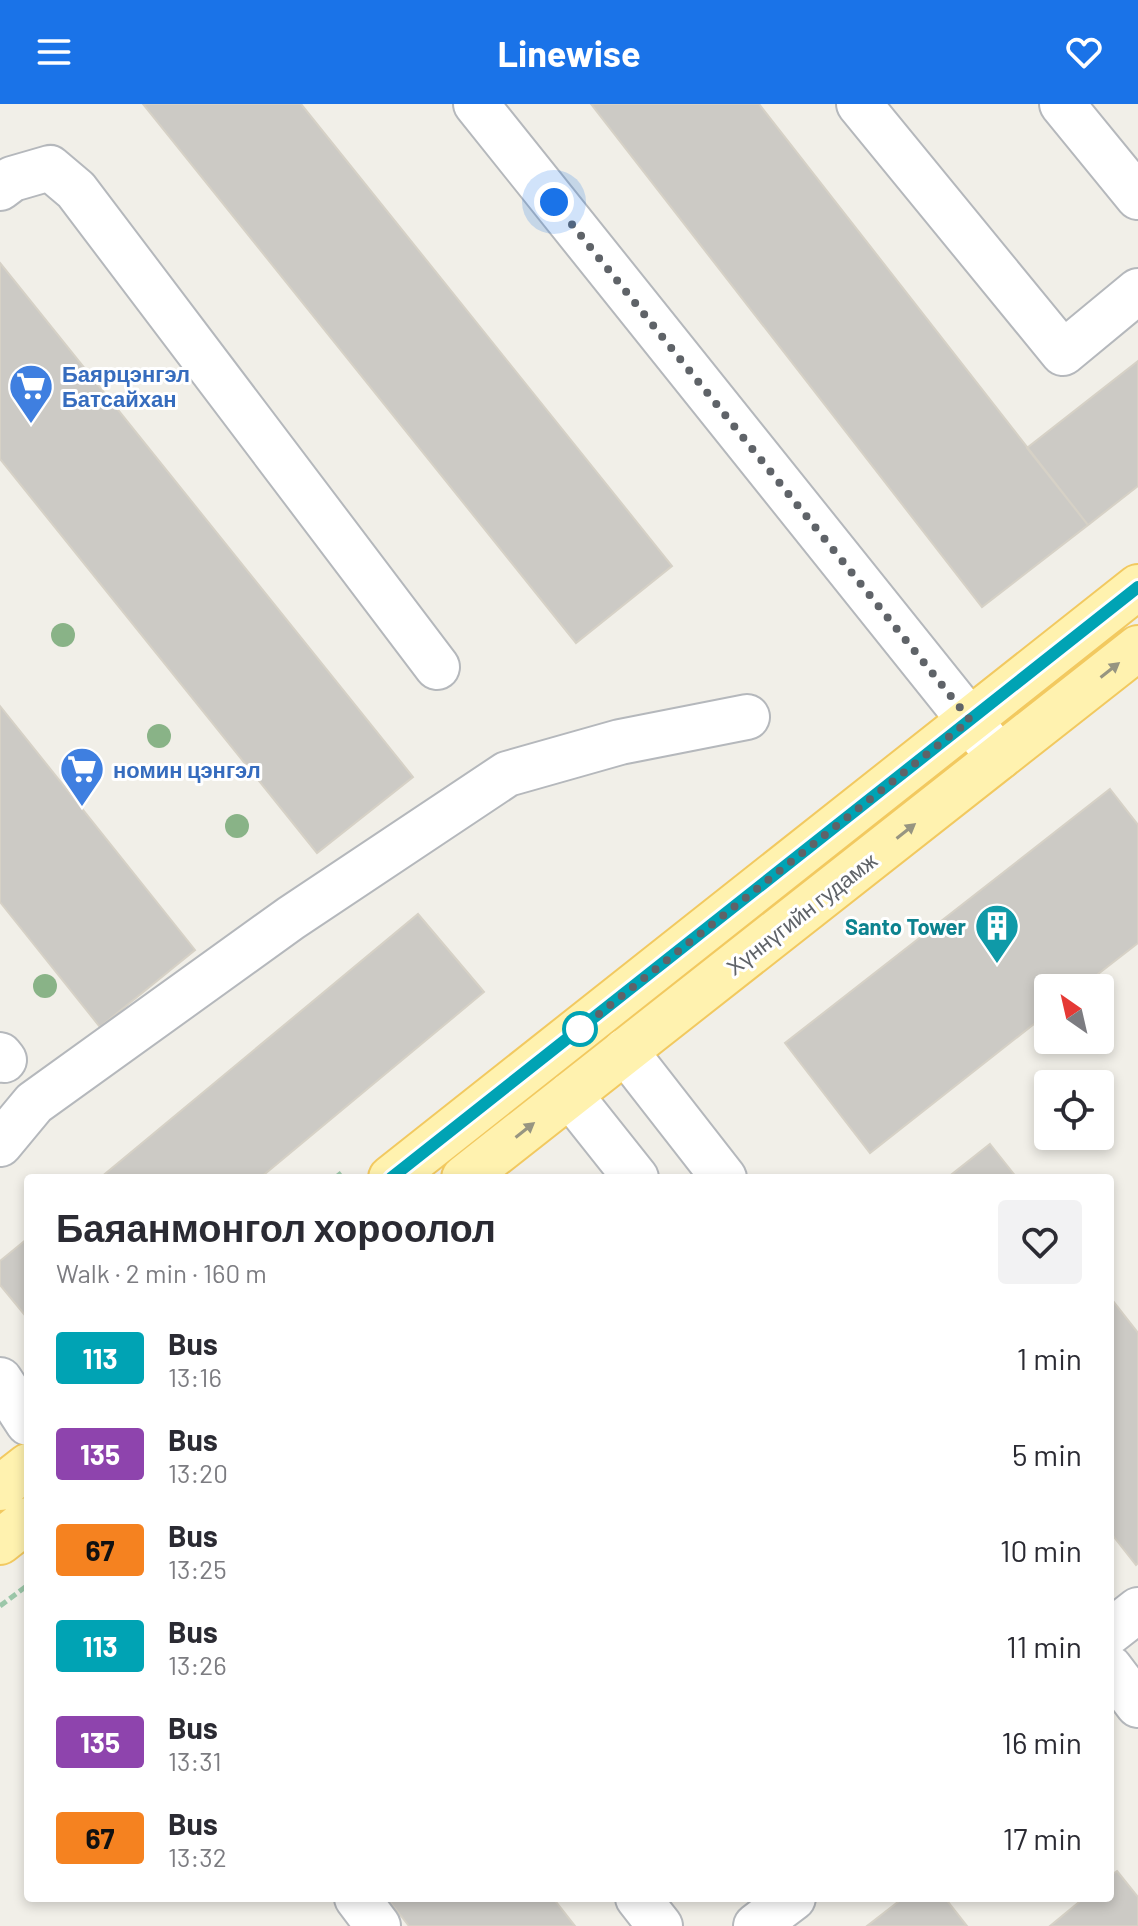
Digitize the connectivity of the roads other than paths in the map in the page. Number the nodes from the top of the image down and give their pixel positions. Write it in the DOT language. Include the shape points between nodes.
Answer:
graph roads {
  1 [pos="476,104"];
  2 [pos="859,104"];
  3 [pos="1062,104"];
  4 [pos="0,188"];
  5 [pos="1138,197"];
  6 [pos="1138,291"];
  7 [pos="1138,587"];
  8 [pos="1138,648"];
  9 [pos="437,667"];
  10 [pos="747,717"];
  11 [pos="970,720"];
  12 [pos="999,757"];
  13 [pos="625,1051"];
  14 [pos="570,1095"];
  15 [pos="0,1144"];
  16 [pos="396,1174"];
  17 [pos="469,1174"];
  18 [pos="629,1174"];
  19 [pos="721,1174"];
  20 [pos="0,1380"];
  21 [pos="24,1417"];
  22 [pos="24,1469"];
  23 [pos="0,1488"];
  24 [pos="24,1523"];
  25 [pos="0,1542"];
  26 [pos="1138,1610"];
  27 [pos="1114,1629"];
  28 [pos="1114,1673"];
  29 [pos="1138,1705"];
  30 [pos="360,1902"];
  31 [pos="641,1902"];
  32 [pos="788,1902"];
  33 [pos="378,1926"];
  34 [pos="660,1926"];
  35 [pos="756,1926"];
  1 -- 11 [label="street"];
  2 -- 6 [label="street" via="1063,353"];
  3 -- 5 [label="street"];
  4 -- 9 [label="street" via="50,168 76,190"];
  7 -- 11 [label="main road, Хүннүгийн гудамж"];
  12 -- 8 [label="main road, Хүннүгийн гудамж, one-way"];
  10 -- 15 [label="street" via="620,742 507,774 291,918 34,1103"];
  11 -- 12 [label="street"];
  11 -- 16 [label="main road, Хүннүгийн гудамж"];
  13 -- 12 [label="main road, Хүннүгийн гудамж, one-way"];
  13 -- 14 [label="main road, Хүннүгийн гудамж"];
  13 -- 19 [label="street"];
  17 -- 14 [label="main road, Хүннүгийн гудамж, one-way"];
  14 -- 18 [label="street"];
  20 -- 21 [label="street"];
  22 -- 23 [label="main road"];
  24 -- 25 [label="main road"];
  26 -- 27 [label="street"];
  28 -- 29 [label="street"];
  30 -- 33 [label="street"];
  31 -- 34 [label="street"];
  32 -- 35 [label="street"];
}
